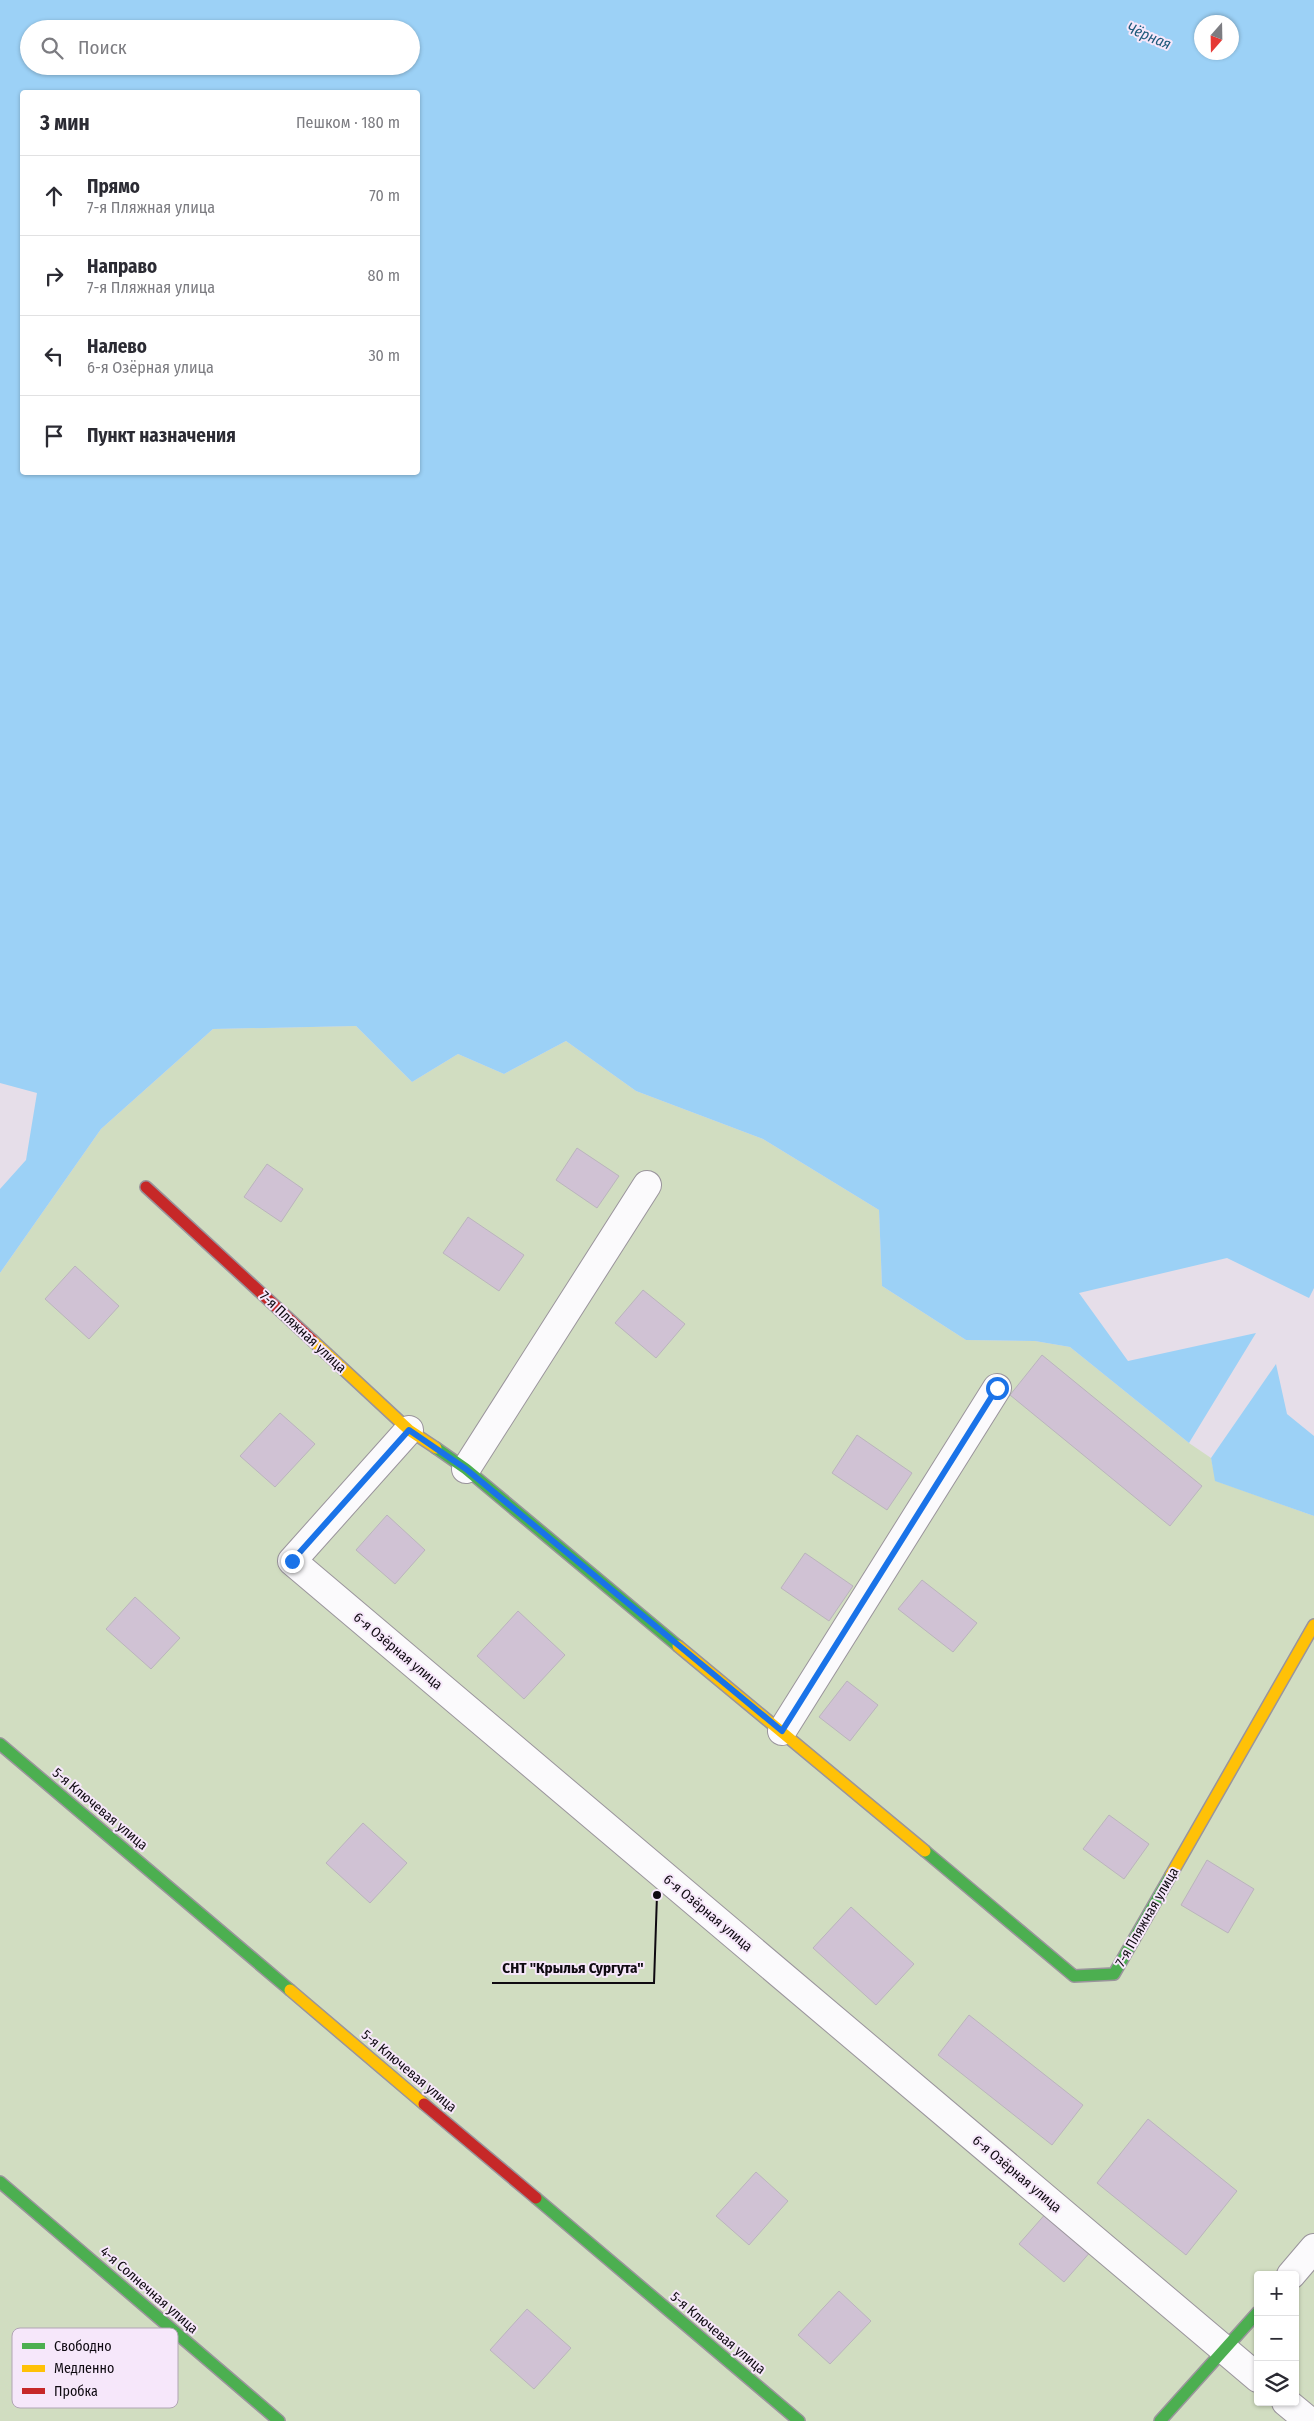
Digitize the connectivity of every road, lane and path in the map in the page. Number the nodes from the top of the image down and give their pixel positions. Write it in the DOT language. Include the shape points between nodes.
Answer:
graph roads {
  1 [pos="647,1185"];
  2 [pos="146,1187"];
  3 [pos="997,1388"];
  4 [pos="409,1430"];
  5 [pos="466,1469"];
  6 [pos="1314,1625"];
  7 [pos="782,1731"];
  8 [pos="0,1744"];
  9 [pos="0,2182"];
  10 [pos="1314,2248"];
  11 [pos="1294,2271"];
  12 [pos="1254,2316"];
  13 [pos="170,2328"];
  14 [pos="178,2334"];
  15 [pos="1224,2350"];
  16 [pos="1254,2375"];
  17 [pos="1291,2406"];
  18 [pos="279,2421"];
  19 [pos="799,2421"];
  20 [pos="1160,2421"];
  21 [pos="1309,2421"];
  1 -- 5 [label="street"];
  2 -- 4 [label="street, 7-я Пляжная улица"];
  3 -- 7 [label="street"];
  4 -- 5 [label="street, 7-я Пляжная улица"];
  4 -- 15 [label="street, 6-я Озёрная улица" via="292,1561"];
  5 -- 7 [label="street, 7-я Пляжная улица"];
  6 -- 7 [label="street, 7-я Пляжная улица" via="1114,1974 1074,1976"];
  8 -- 19 [label="street, 5-я Ключевая улица"];
  9 -- 13 [label="street, 4-я Солнечная улица"];
  10 -- 11 [label="street"];
  12 -- 15 [label="street"];
  14 -- 18 [label="street, 4-я Солнечная улица"];
  15 -- 16 [label="street, 6-я Озёрная улица"];
  15 -- 20 [label="street"];
  17 -- 21 [label="street"];
}
